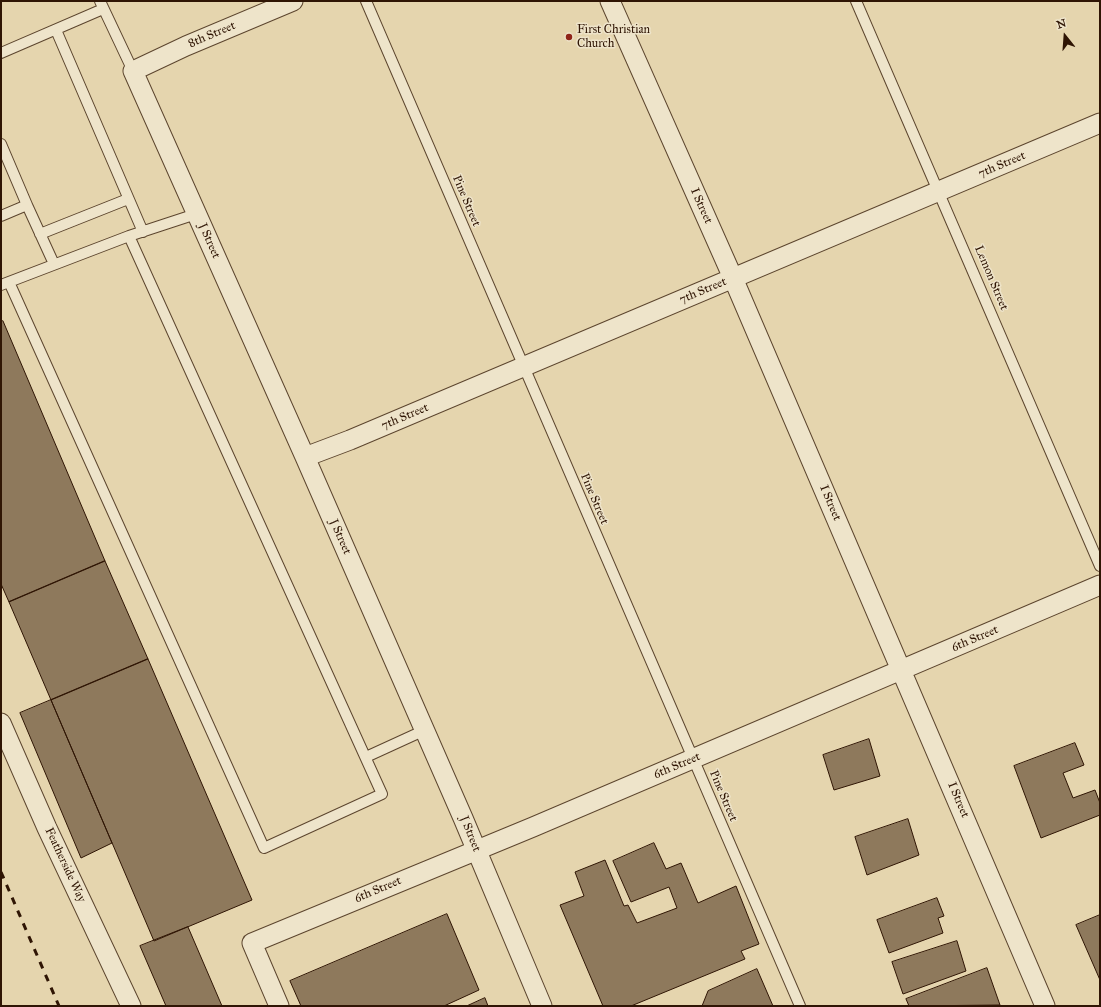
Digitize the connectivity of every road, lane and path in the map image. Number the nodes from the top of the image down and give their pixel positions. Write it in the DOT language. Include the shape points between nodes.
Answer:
graph roads {
  1 [pos="292,1"];
  2 [pos="366,1"];
  3 [pos="610,1"];
  4 [pos="856,1"];
  5 [pos="101,3"];
  6 [pos="56,30"];
  7 [pos="1,53"];
  8 [pos="133,71"];
  9 [pos="1100,123"];
  10 [pos="1,144"];
  11 [pos="940,192"];
  12 [pos="128,199"];
  13 [pos="27,205"];
  14 [pos="196,214"];
  15 [pos="1,216"];
  16 [pos="143,232"];
  17 [pos="40,234"];
  18 [pos="129,236"];
  19 [pos="54,264"];
  20 [pos="733,278"];
  21 [pos="5,283"];
  22 [pos="523,367"];
  23 [pos="305,457"];
  24 [pos="1100,566"];
  25 [pos="1100,585"];
  26 [pos="902,669"];
  27 [pos="1,723"];
  28 [pos="425,730"];
  29 [pos="366,757"];
  30 [pos="692,759"];
  31 [pos="476,850"];
  32 [pos="131,1006"];
  33 [pos="279,1006"];
  34 [pos="542,1006"];
  35 [pos="800,1006"];
  36 [pos="1046,1006"];
  1 -- 8 [label="street, 8th Street"];
  2 -- 22 [label="lane, Pine Street"];
  3 -- 20 [label="street, I Street"];
  4 -- 11 [label="lane, Lemon Street"];
  5 -- 6 [label="lane"];
  5 -- 8 [label="lane"];
  6 -- 7 [label="lane"];
  6 -- 12 [label="lane"];
  8 -- 14 [label="street, J Street"];
  9 -- 11 [label="street, 7th Street"];
  10 -- 13 [label="lane"];
  11 -- 20 [label="street, 7th Street"];
  11 -- 24 [label="lane, Lemon Street"];
  12 -- 16 [label="lane"];
  12 -- 17 [label="lane"];
  13 -- 15 [label="lane"];
  13 -- 17 [label="lane"];
  14 -- 16 [label="lane"];
  14 -- 23 [label="street, J Street"];
  16 -- 18 [label="lane"];
  17 -- 19 [label="lane"];
  18 -- 19 [label="lane"];
  18 -- 29 [label="lane"];
  19 -- 21 [label="lane"];
  20 -- 22 [label="street, 7th Street"];
  20 -- 26 [label="street, I Street"];
  21 -- 29 [label="lane" via="264,848 382,794"];
  22 -- 23 [label="street, 7th Street"];
  22 -- 30 [label="lane, Pine Street"];
  23 -- 28 [label="street, J Street"];
  25 -- 26 [label="street, 6th Street"];
  26 -- 30 [label="street, 6th Street"];
  26 -- 36 [label="street, I Street"];
  27 -- 32 [label="street, Featherside Way"];
  28 -- 29 [label="lane"];
  28 -- 31 [label="street, J Street"];
  30 -- 31 [label="street, 6th Street"];
  30 -- 35 [label="lane, Pine Street"];
  31 -- 33 [label="street, 6th Street" via="252,943"];
  31 -- 34 [label="street, J Street"];
}
